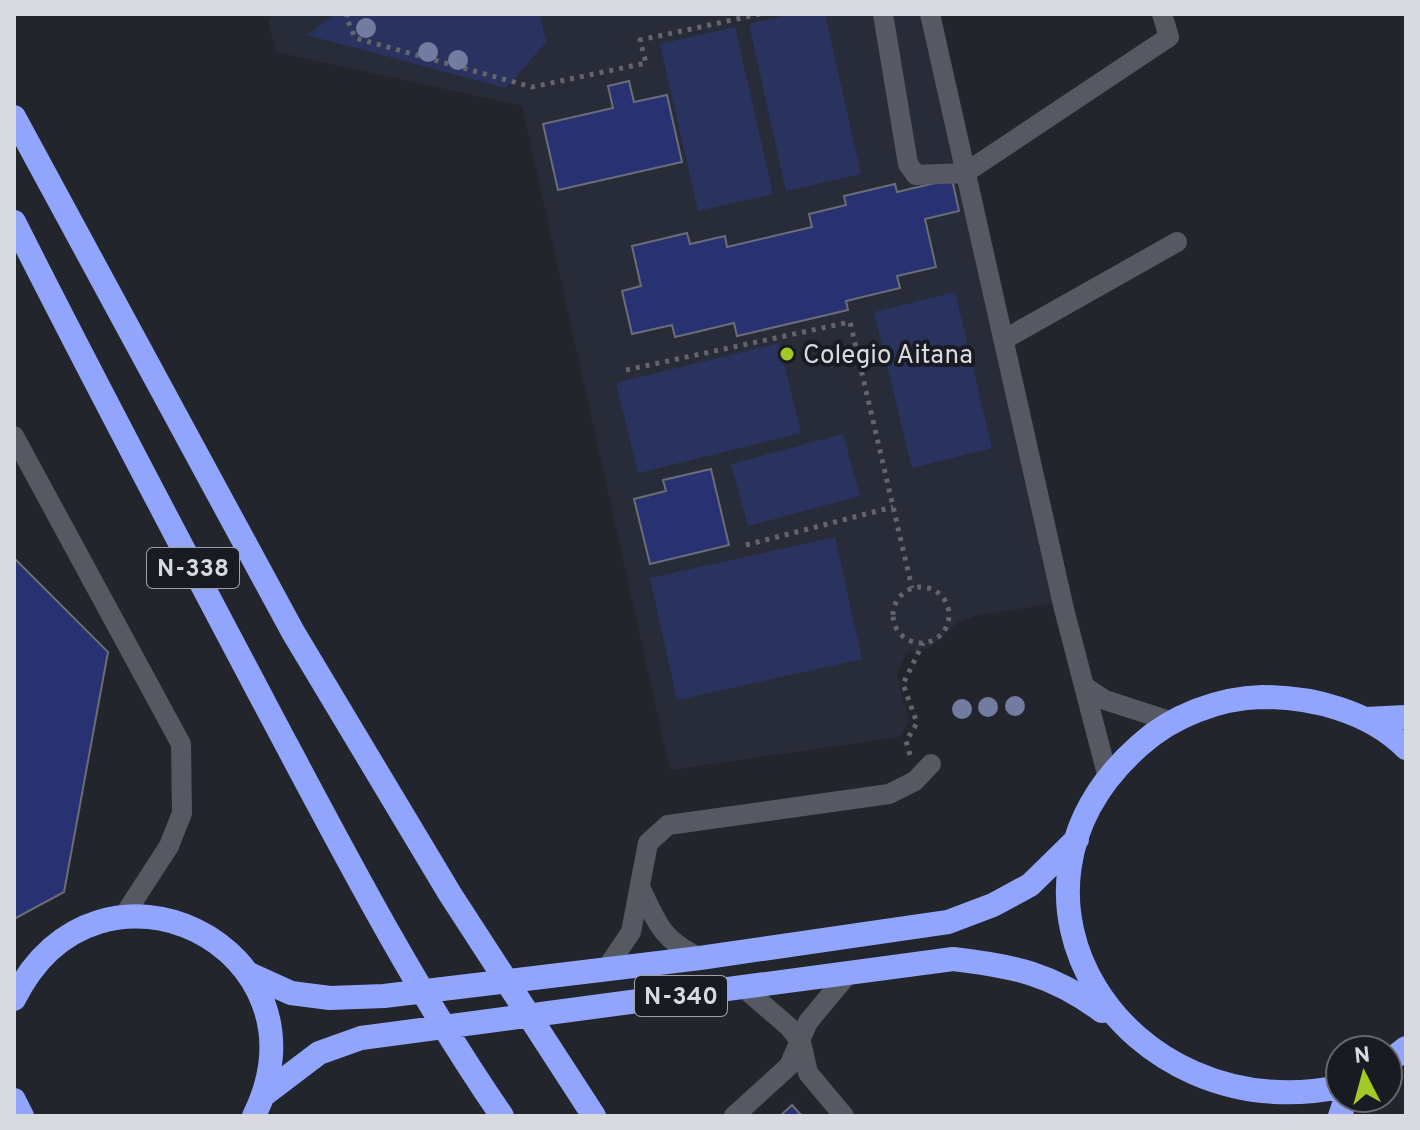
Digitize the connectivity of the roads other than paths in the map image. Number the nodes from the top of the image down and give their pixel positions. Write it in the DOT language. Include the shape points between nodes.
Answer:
graph roads {
  1 [pos="883,14"];
  2 [pos="930,14"];
  3 [pos="1162,14"];
  4 [pos="14,117"];
  5 [pos="965,173"];
  6 [pos="14,222"];
  7 [pos="1177,242"];
  8 [pos="1005,339"];
  9 [pos="14,436"];
  10 [pos="1084,686"];
  11 [pos="1406,717"];
  12 [pos="1365,719"];
  13 [pos="1173,722"];
  14 [pos="1406,748"];
  15 [pos="931,764"];
  16 [pos="1108,778"];
  17 [pos="1077,839"];
  18 [pos="641,889"];
  19 [pos="123,917"];
  20 [pos="700,958"];
  21 [pos="606,969"];
  22 [pos="249,974"];
  23 [pos="848,974"];
  24 [pos="744,988"];
  25 [pos="14,999"];
  26 [pos="1102,1011"];
  27 [pos="801,1042"];
  28 [pos="1324,1092"];
  29 [pos="265,1094"];
  30 [pos="14,1101"];
  31 [pos="22,1116"];
  32 [pos="254,1116"];
  33 [pos="502,1116"];
  34 [pos="594,1116"];
  35 [pos="734,1116"];
  36 [pos="844,1116"];
  1 -- 5 [label="street" via="908,164 916,175"];
  2 -- 5 [label="street"];
  3 -- 5 [label="street" via="1169,37"];
  4 -- 34 [label="highway, N-338" via="293,632 450,894"];
  5 -- 8 [label="street"];
  6 -- 33 [label="highway, N-338" via="378,911"];
  7 -- 8 [label="street"];
  8 -- 10 [label="street"];
  9 -- 19 [label="street" via="181,744 182,813 169,846"];
  10 -- 13 [label="street" via="1119,705"];
  10 -- 16 [label="street"];
  11 -- 12 [label="highway, N-340"];
  12 -- 13 [label="highway, N-340" via="1328,704 1275,697 1210,706"];
  12 -- 14 [label="highway, N-340"];
  13 -- 16 [label="highway, N-340" via="1149,737"];
  15 -- 18 [label="street" via="915,781 889,794 668,825 648,843"];
  16 -- 17 [label="highway, N-340"];
  17 -- 20 [label="highway, N-340" via="1030,885 948,922"];
  17 -- 26 [label="highway, N-340" via="1070,873 1072,933 1085,979"];
  18 -- 20 [label="street" via="660,930 674,945"];
  18 -- 21 [label="street" via="631,932"];
  19 -- 22 [label="highway, N-340" via="170,919 201,930 228,949"];
  19 -- 25 [label="highway, N-340" via="74,931 47,950"];
  20 -- 21 [label="highway, N-340"];
  21 -- 22 [label="highway, N-340" via="330,998 291,993"];
  22 -- 29 [label="highway, N-340" via="264,1002 271,1032"];
  23 -- 24 [label="highway, N-340"];
  23 -- 26 [label="highway, N-340" via="953,959 995,964 1035,971"];
  23 -- 27 [label="street" via="814,1013"];
  24 -- 27 [label="street"];
  24 -- 29 [label="highway, N-340" via="361,1038 296,1066"];
  26 -- 28 [label="highway, N-340" via="1158,1066 1238,1104"];
  27 -- 35 [label="street" via="789,1066"];
  27 -- 36 [label="street" via="808,1073"];
  29 -- 32 [label="highway, N-340"];
  30 -- 31 [label="highway"];
}
